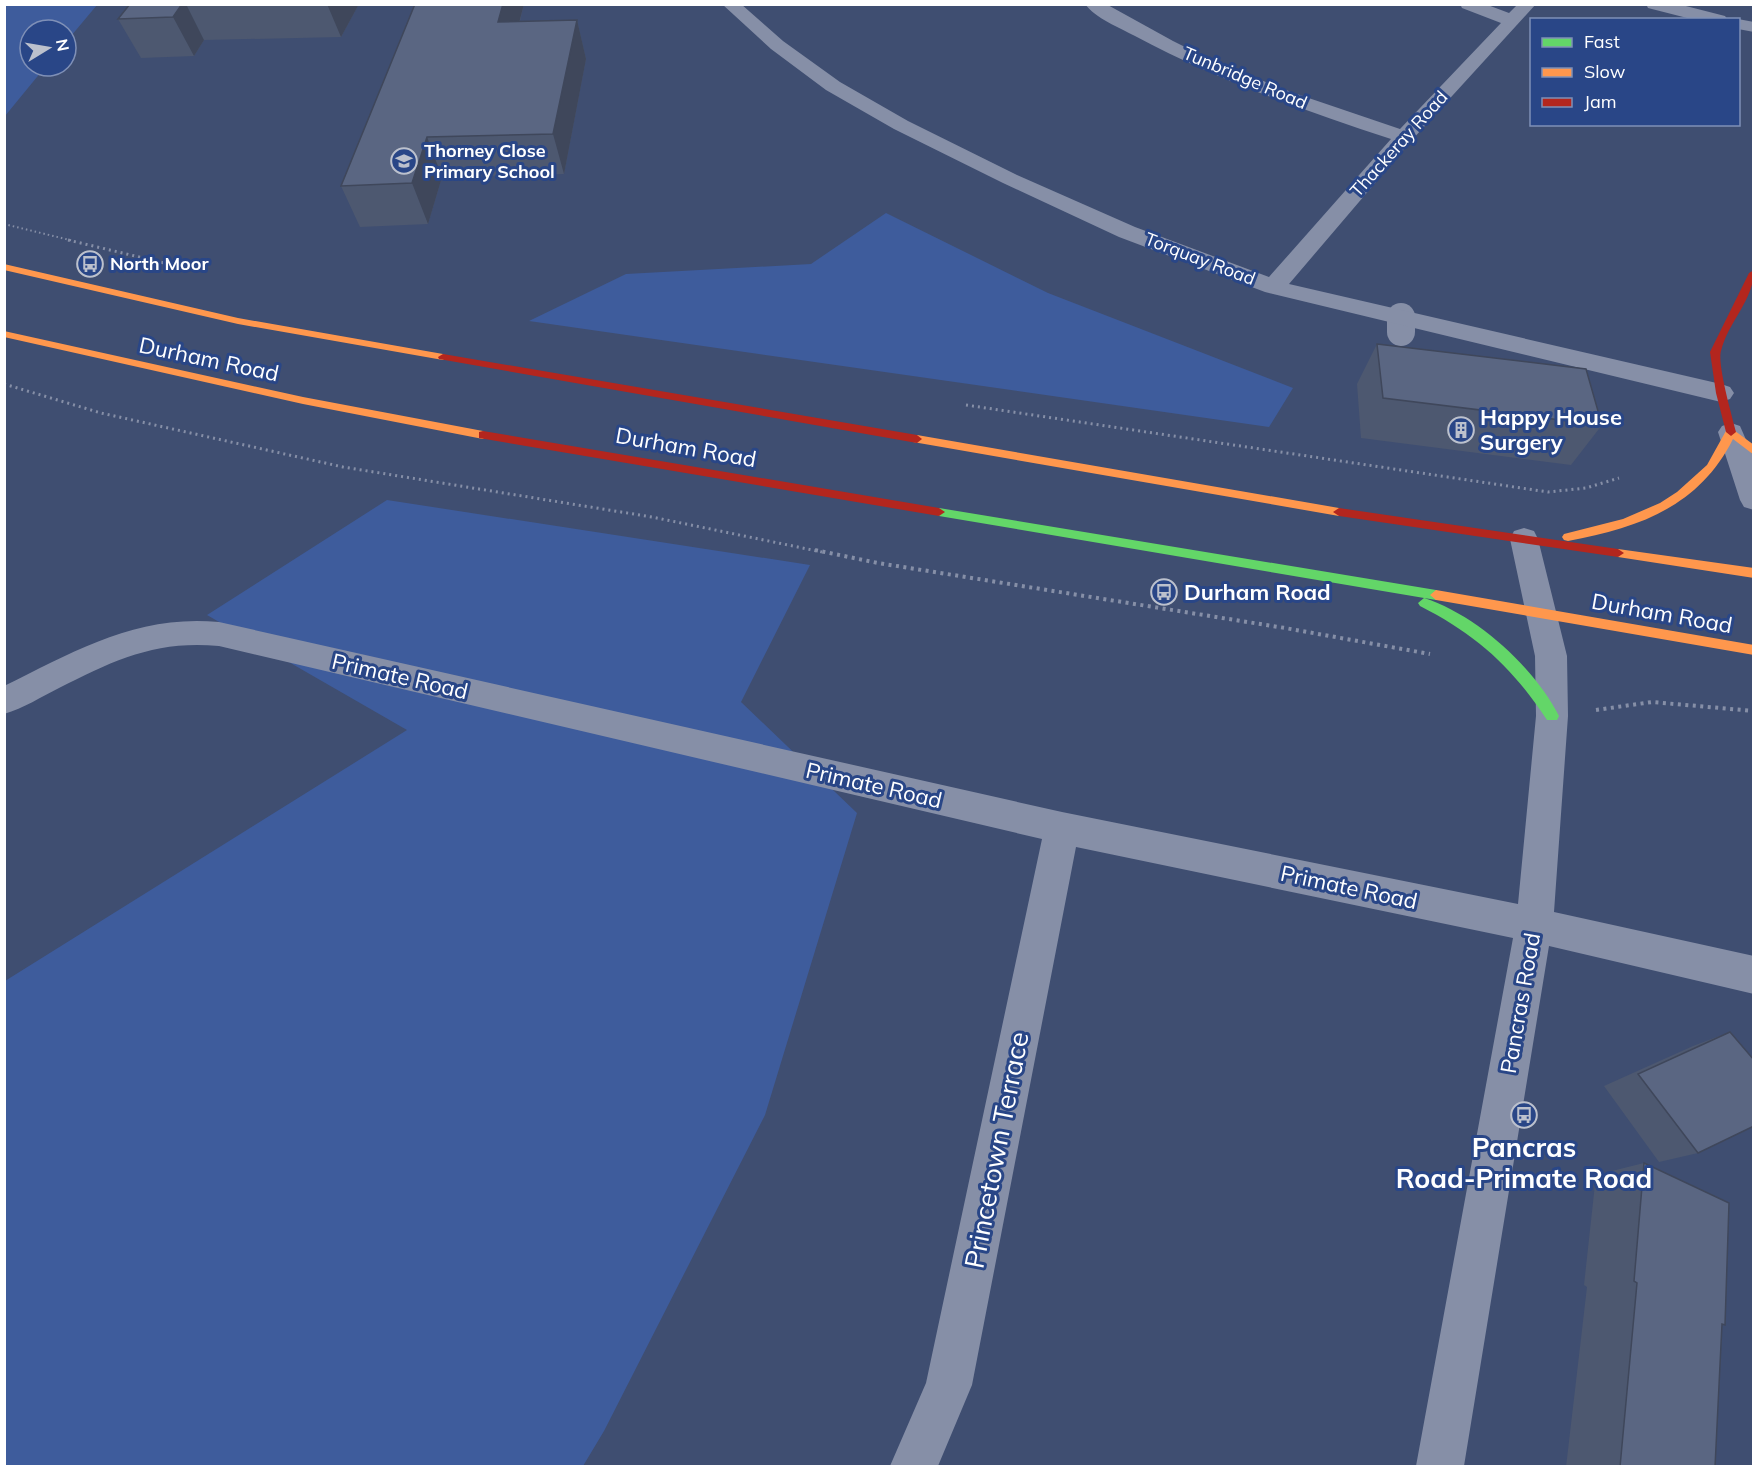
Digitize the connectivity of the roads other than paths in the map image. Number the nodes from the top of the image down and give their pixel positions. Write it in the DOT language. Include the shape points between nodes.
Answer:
graph roads {
  1 [pos="730,4"];
  2 [pos="1093,4"];
  3 [pos="1468,4"];
  4 [pos="1528,4"];
  5 [pos="1654,4"];
  6 [pos="1711,18"];
  7 [pos="1513,21"];
  8 [pos="1404,136"];
  9 [pos="4,267"];
  10 [pos="1754,273"];
  11 [pos="1273,287"];
  12 [pos="4,334"];
  13 [pos="1721,393"];
  14 [pos="1731,432"];
  15 [pos="1754,451"];
  16 [pos="1754,500"];
  17 [pos="1532,540"];
  18 [pos="1754,573"];
  19 [pos="1392,589"];
  20 [pos="1542,613"];
  21 [pos="1754,650"];
  22 [pos="4,701"];
  23 [pos="1552,716"];
  24 [pos="1062,828"];
  25 [pos="1534,925"];
  26 [pos="1754,975"];
  27 [pos="914,1467"];
  28 [pos="1440,1467"];
  1 -- 11 [label="street, Torquay Road" via="833,86 901,125 1127,232"];
  2 -- 8 [label="street, Tunbridge Road" via="1199,61 1308,106"];
  3 -- 7 [label="street"];
  4 -- 7 [label="street, Thackeray Road"];
  5 -- 6 [label="street"];
  7 -- 8 [label="street, Thackeray Road"];
  8 -- 11 [label="street, Thackeray Road"];
  9 -- 17 [label="main road, Durham Road" via="238,321 1363,516"];
  10 -- 13 [label="main road" via="1715,352"];
  11 -- 13 [label="street, Torquay Road" via="1401,325"];
  12 -- 19 [label="main road, Durham Road" via="204,381 405,422"];
  13 -- 14 [label="main road"];
  14 -- 15 [label="main road"];
  14 -- 16 [label="street"];
  14 -- 17 [label="main road" via="1709,470 1670,502 1614,527 1580,536"];
  17 -- 18 [label="main road, Durham Road"];
  17 -- 20 [label="street, Pancras Road"];
  19 -- 20 [label="main road, Durham Road"];
  19 -- 23 [label="main road" via="1443,610 1490,639 1532,683"];
  20 -- 21 [label="main road, Durham Road"];
  20 -- 23 [label="street, Pancras Road" via="1551,656"];
  22 -- 24 [label="street, Primate Road" via="120,645 183,631 219,634"];
  23 -- 25 [label="street, Pancras Road"];
  24 -- 25 [label="street, Primate Road"];
  24 -- 27 [label="street, Princetown Terrace" via="949,1385"];
  25 -- 26 [label="street, Primate Road"];
  25 -- 28 [label="street, Pancras Road"];
}
